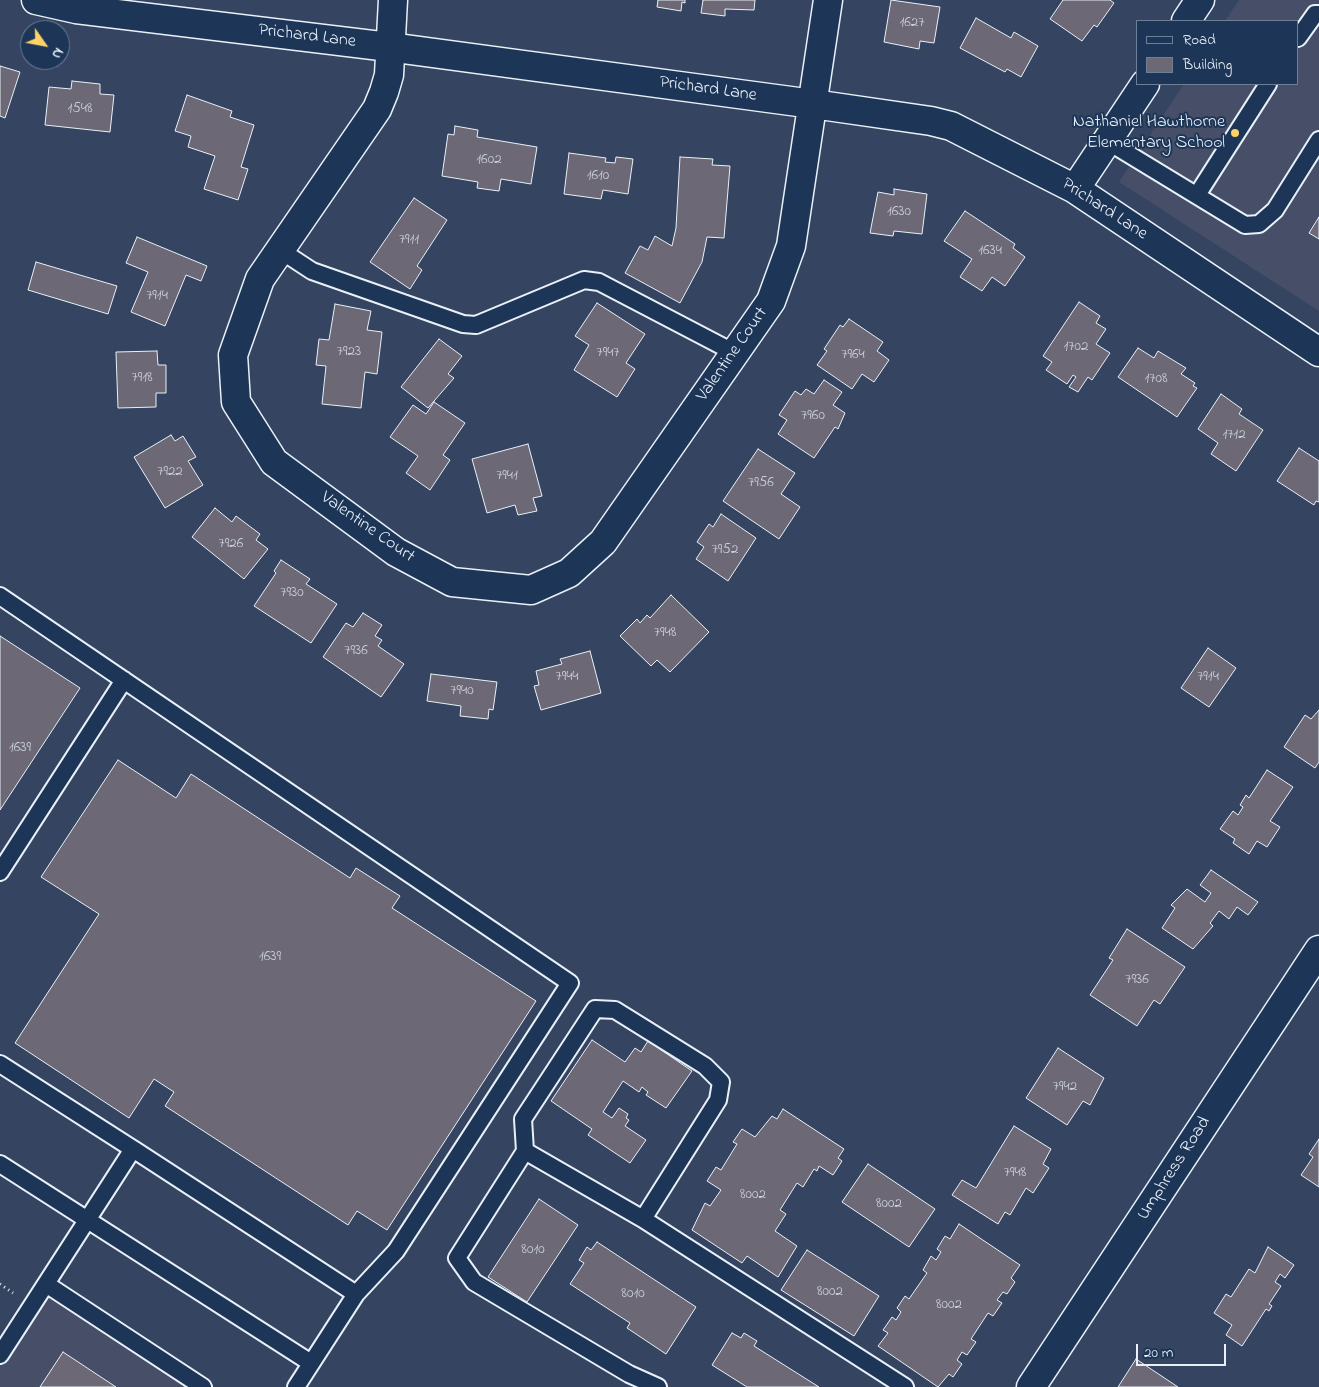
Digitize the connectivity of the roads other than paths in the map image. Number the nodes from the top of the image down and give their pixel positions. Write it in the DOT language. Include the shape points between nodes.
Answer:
graph roads {
  1 [pos="36,0"];
  2 [pos="393,0"];
  3 [pos="828,0"];
  4 [pos="1200,0"];
  5 [pos="1319,14"];
  6 [pos="1187,20"];
  7 [pos="1299,37"];
  8 [pos="389,47"];
  9 [pos="1144,85"];
  10 [pos="1267,85"];
  11 [pos="812,104"];
  12 [pos="1319,140"];
  13 [pos="1107,141"];
  14 [pos="1075,189"];
  15 [pos="1197,195"];
  16 [pos="280,250"];
  17 [pos="1319,352"];
  18 [pos="735,353"];
  19 [pos="0,596"];
  20 [pos="124,680"];
  21 [pos="0,872"];
  22 [pos="1319,950"];
  23 [pos="0,1064"];
  24 [pos="132,1150"];
  25 [pos="525,1151"];
  26 [pos="0,1164"];
  27 [pos="643,1219"];
  28 [pos="87,1220"];
  29 [pos="46,1284"];
  30 [pos="356,1294"];
  31 [pos="0,1355"];
  32 [pos="311,1363"];
  33 [pos="203,1387"];
  34 [pos="296,1387"];
  35 [pos="658,1387"];
  36 [pos="905,1387"];
  37 [pos="1031,1387"];
  1 -- 8 [label="street, Prichard Lane" via="76,8"];
  2 -- 8 [label="street, Valentine Court"];
  3 -- 11 [label="street, Valentine Court"];
  4 -- 6 [label="street"];
  5 -- 7 [label="lane" via="1315,14"];
  8 -- 11 [label="street, Prichard Lane"];
  8 -- 16 [label="street, Valentine Court" via="389,75 377,109"];
  9 -- 13 [label="street"];
  10 -- 15 [label="lane"];
  11 -- 14 [label="street, Prichard Lane" via="950,126"];
  11 -- 18 [label="street, Valentine Court" via="791,246 772,301"];
  12 -- 15 [label="lane" via="1275,210 1259,224 1246,225"];
  13 -- 14 [label="street"];
  13 -- 15 [label="lane"];
  14 -- 17 [label="street, Prichard Lane"];
  16 -- 18 [label="lane" via="312,271 463,324 476,325 584,280 599,282"];
  16 -- 18 [label="street, Valentine Court" via="260,279 233,355 236,402 274,462 396,552 452,582 531,590 569,573 603,542"];
  19 -- 20 [label="lane"];
  20 -- 21 [label="lane"];
  20 -- 30 [label="lane" via="570,983 396,1251"];
  22 -- 37 [label="street, Umphress Road"];
  23 -- 24 [label="lane"];
  24 -- 28 [label="lane"];
  24 -- 30 [label="lane"];
  25 -- 27 [label="lane"];
  25 -- 27 [label="lane" via="523,1119 596,1009 615,1010 705,1066 722,1082 718,1100"];
  25 -- 35 [label="lane" via="457,1258 474,1282 629,1374"];
  26 -- 28 [label="lane"];
  27 -- 36 [label="lane"];
  28 -- 29 [label="lane"];
  28 -- 32 [label="lane"];
  29 -- 31 [label="lane"];
  29 -- 33 [label="lane"];
  30 -- 32 [label="lane"];
  32 -- 34 [label="lane"];
}
